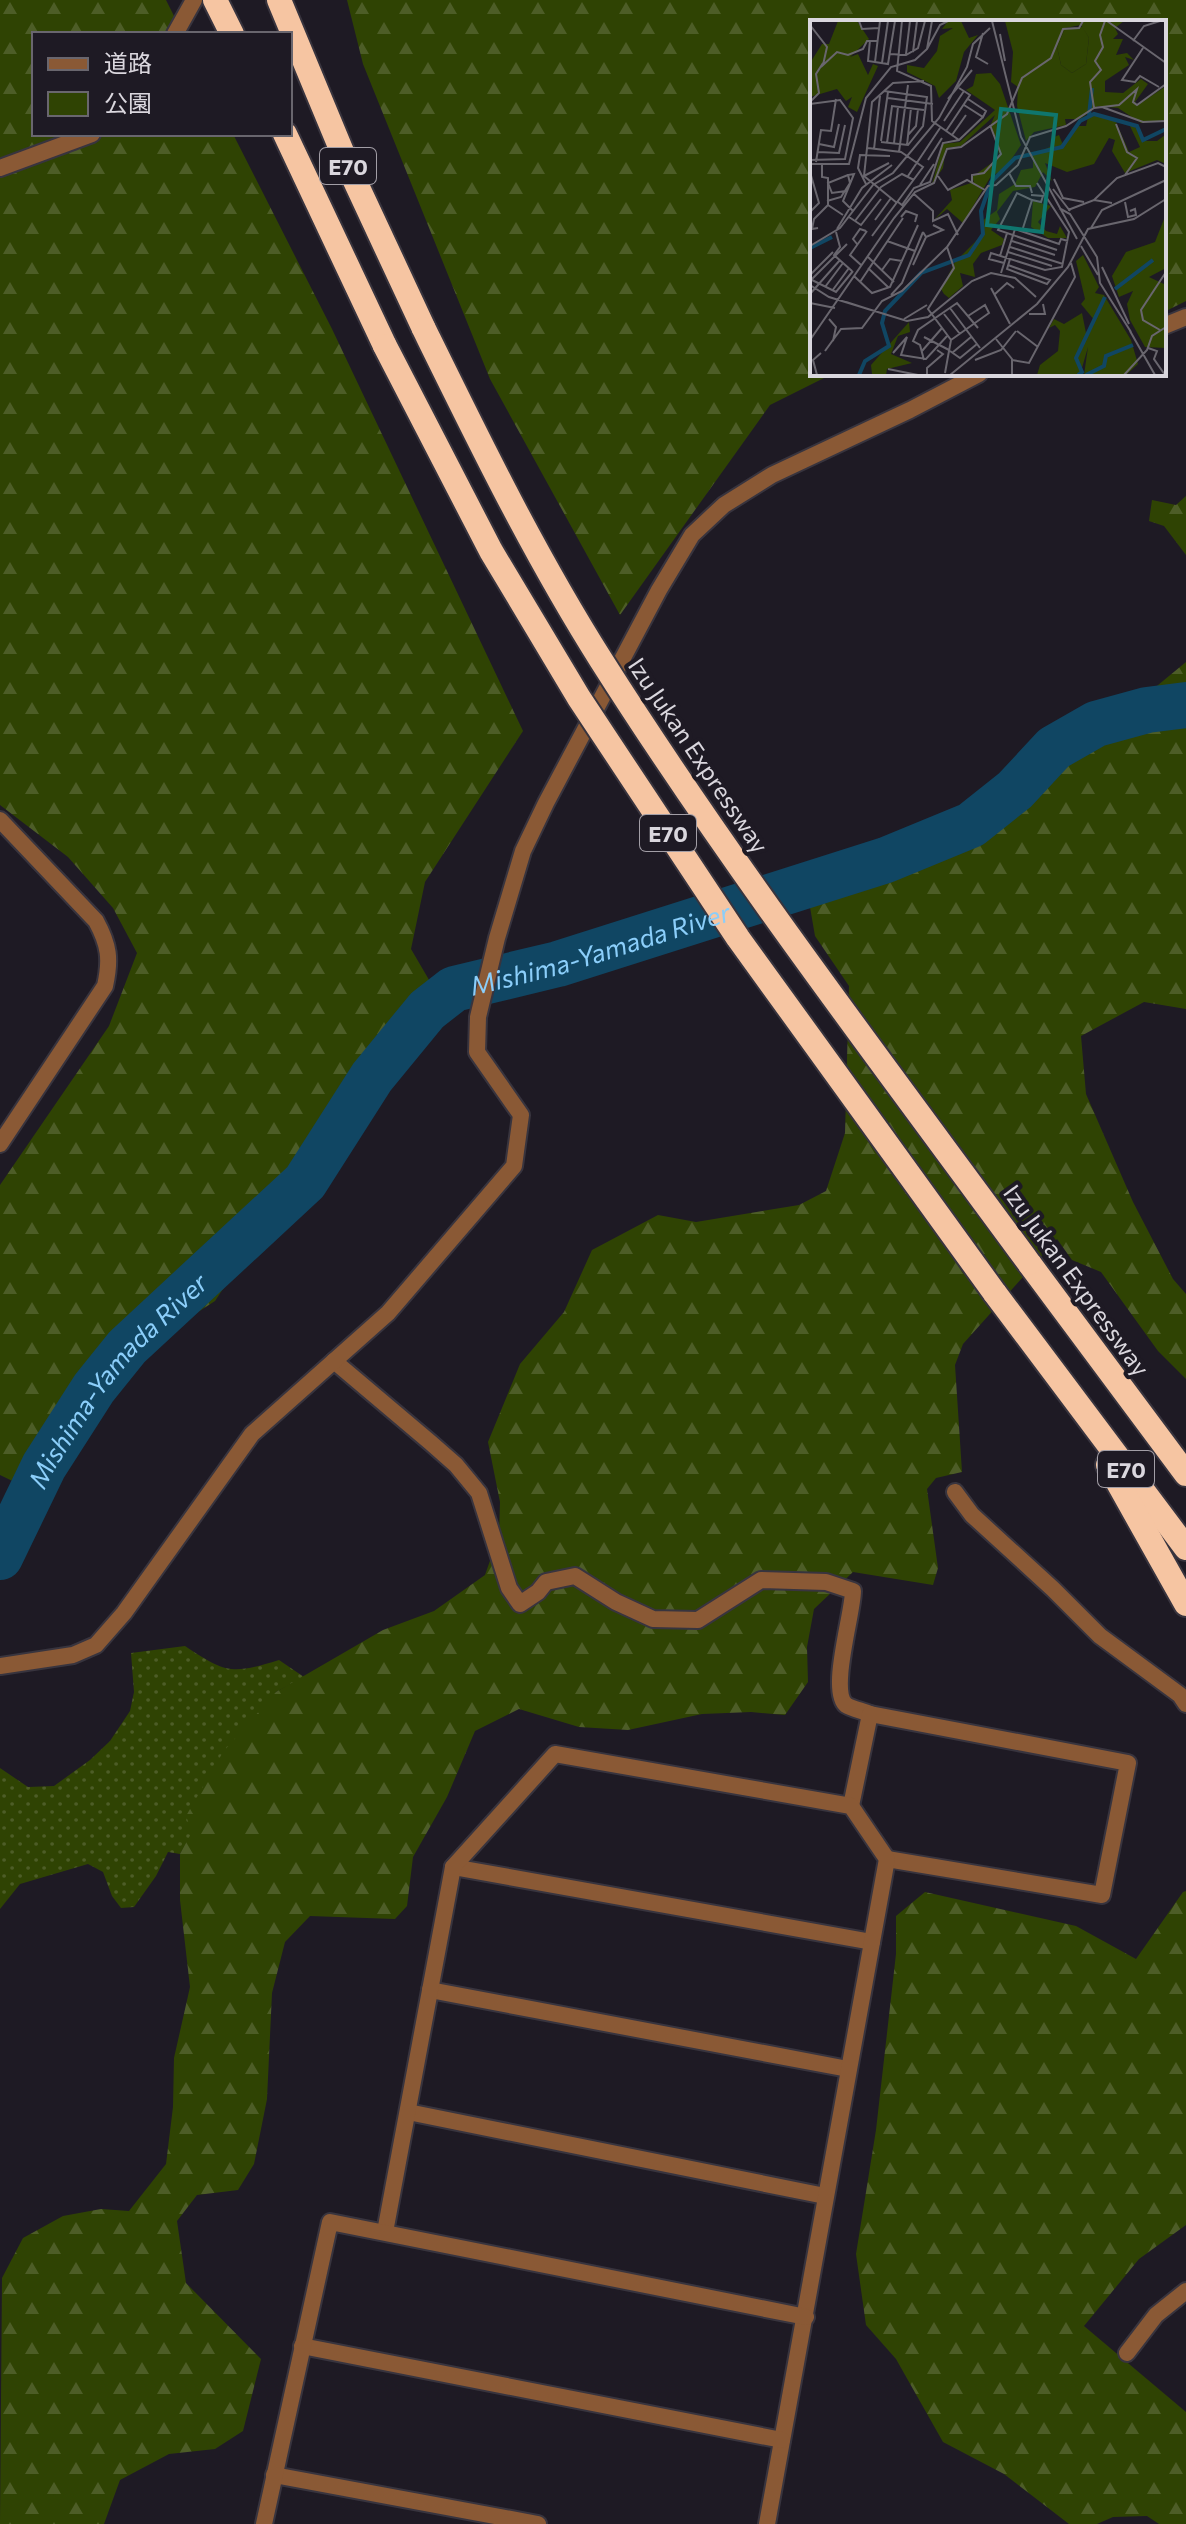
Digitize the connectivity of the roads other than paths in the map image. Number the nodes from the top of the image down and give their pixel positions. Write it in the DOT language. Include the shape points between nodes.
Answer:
graph roads {
  1 [pos="194,0"];
  2 [pos="215,0"];
  3 [pos="226,0"];
  4 [pos="279,0"];
  5 [pos="176,32"];
  6 [pos="231,32"];
  7 [pos="240,32"];
  8 [pos="87,136"];
  9 [pos="285,136"];
  10 [pos="0,168"];
  11 [pos="1186,317"];
  12 [pos="1166,325"];
  13 [pos="975,376"];
  14 [pos="0,820"];
  15 [pos="0,1144"];
  16 [pos="334,1361"];
  17 [pos="1103,1364"];
  18 [pos="1066,1389"];
  19 [pos="1186,1445"];
  20 [pos="1186,1474"];
  21 [pos="955,1492"];
  22 [pos="1186,1548"];
  23 [pos="1186,1604"];
  24 [pos="0,1666"];
  25 [pos="1186,1704"];
  26 [pos="870,1714"];
  27 [pos="851,1806"];
  28 [pos="887,1859"];
  29 [pos="453,1867"];
  30 [pos="872,1942"];
  31 [pos="430,1990"];
  32 [pos="848,2069"];
  33 [pos="408,2112"];
  34 [pos="825,2196"];
  35 [pos="385,2232"];
  36 [pos="1186,2291"];
  37 [pos="806,2317"];
  38 [pos="302,2346"];
  39 [pos="1127,2353"];
  40 [pos="782,2440"];
  41 [pos="274,2475"];
  42 [pos="264,2524"];
  43 [pos="538,2524"];
  44 [pos="767,2524"];
  1 -- 5 [label="street"];
  2 -- 6 [label="highway"];
  3 -- 7 [label="highway"];
  4 -- 17 [label="highway, Izu Jukan Expressway / E70, bridge" via="424,329 515,513 600,659 775,919"];
  8 -- 10 [label="street"];
  9 -- 18 [label="highway, E70, bridge" via="491,551 579,698 738,938"];
  11 -- 12 [label="street"];
  13 -- 16 [label="street" via="772,475 724,505 692,535 546,803 523,851 497,938 478,1017 477,1052 521,1115 514,1166 388,1313"];
  14 -- 15 [label="street" via="96,921 109,955 105,986"];
  16 -- 24 [label="street" via="252,1434 96,1645 73,1655"];
  16 -- 26 [label="street" via="440,1450 479,1493 509,1588 520,1604 546,1582 575,1576 653,1619 698,1620 761,1580 826,1582 853,1591 840,1696 846,1705"];
  17 -- 19 [label="highway"];
  17 -- 20 [label="highway, Izu Jukan Expressway / E70"];
  18 -- 22 [label="highway, E70"];
  18 -- 23 [label="highway"];
  21 -- 25 [label="street" via="972,1515 1100,1636"];
  26 -- 27 [label="street"];
  26 -- 28 [label="street" via="1128,1763 1102,1895"];
  27 -- 28 [label="street"];
  27 -- 29 [label="street" via="555,1754"];
  28 -- 30 [label="street"];
  29 -- 30 [label="street"];
  29 -- 31 [label="street"];
  30 -- 32 [label="street"];
  31 -- 32 [label="street"];
  31 -- 33 [label="street"];
  32 -- 34 [label="street"];
  33 -- 34 [label="street"];
  33 -- 35 [label="street"];
  34 -- 37 [label="street"];
  35 -- 37 [label="street"];
  35 -- 38 [label="street" via="330,2222"];
  36 -- 39 [label="street" via="1156,2315"];
  37 -- 40 [label="street"];
  38 -- 40 [label="street"];
  38 -- 41 [label="street"];
  40 -- 44 [label="street"];
  41 -- 42 [label="street"];
  41 -- 43 [label="street"];
}
